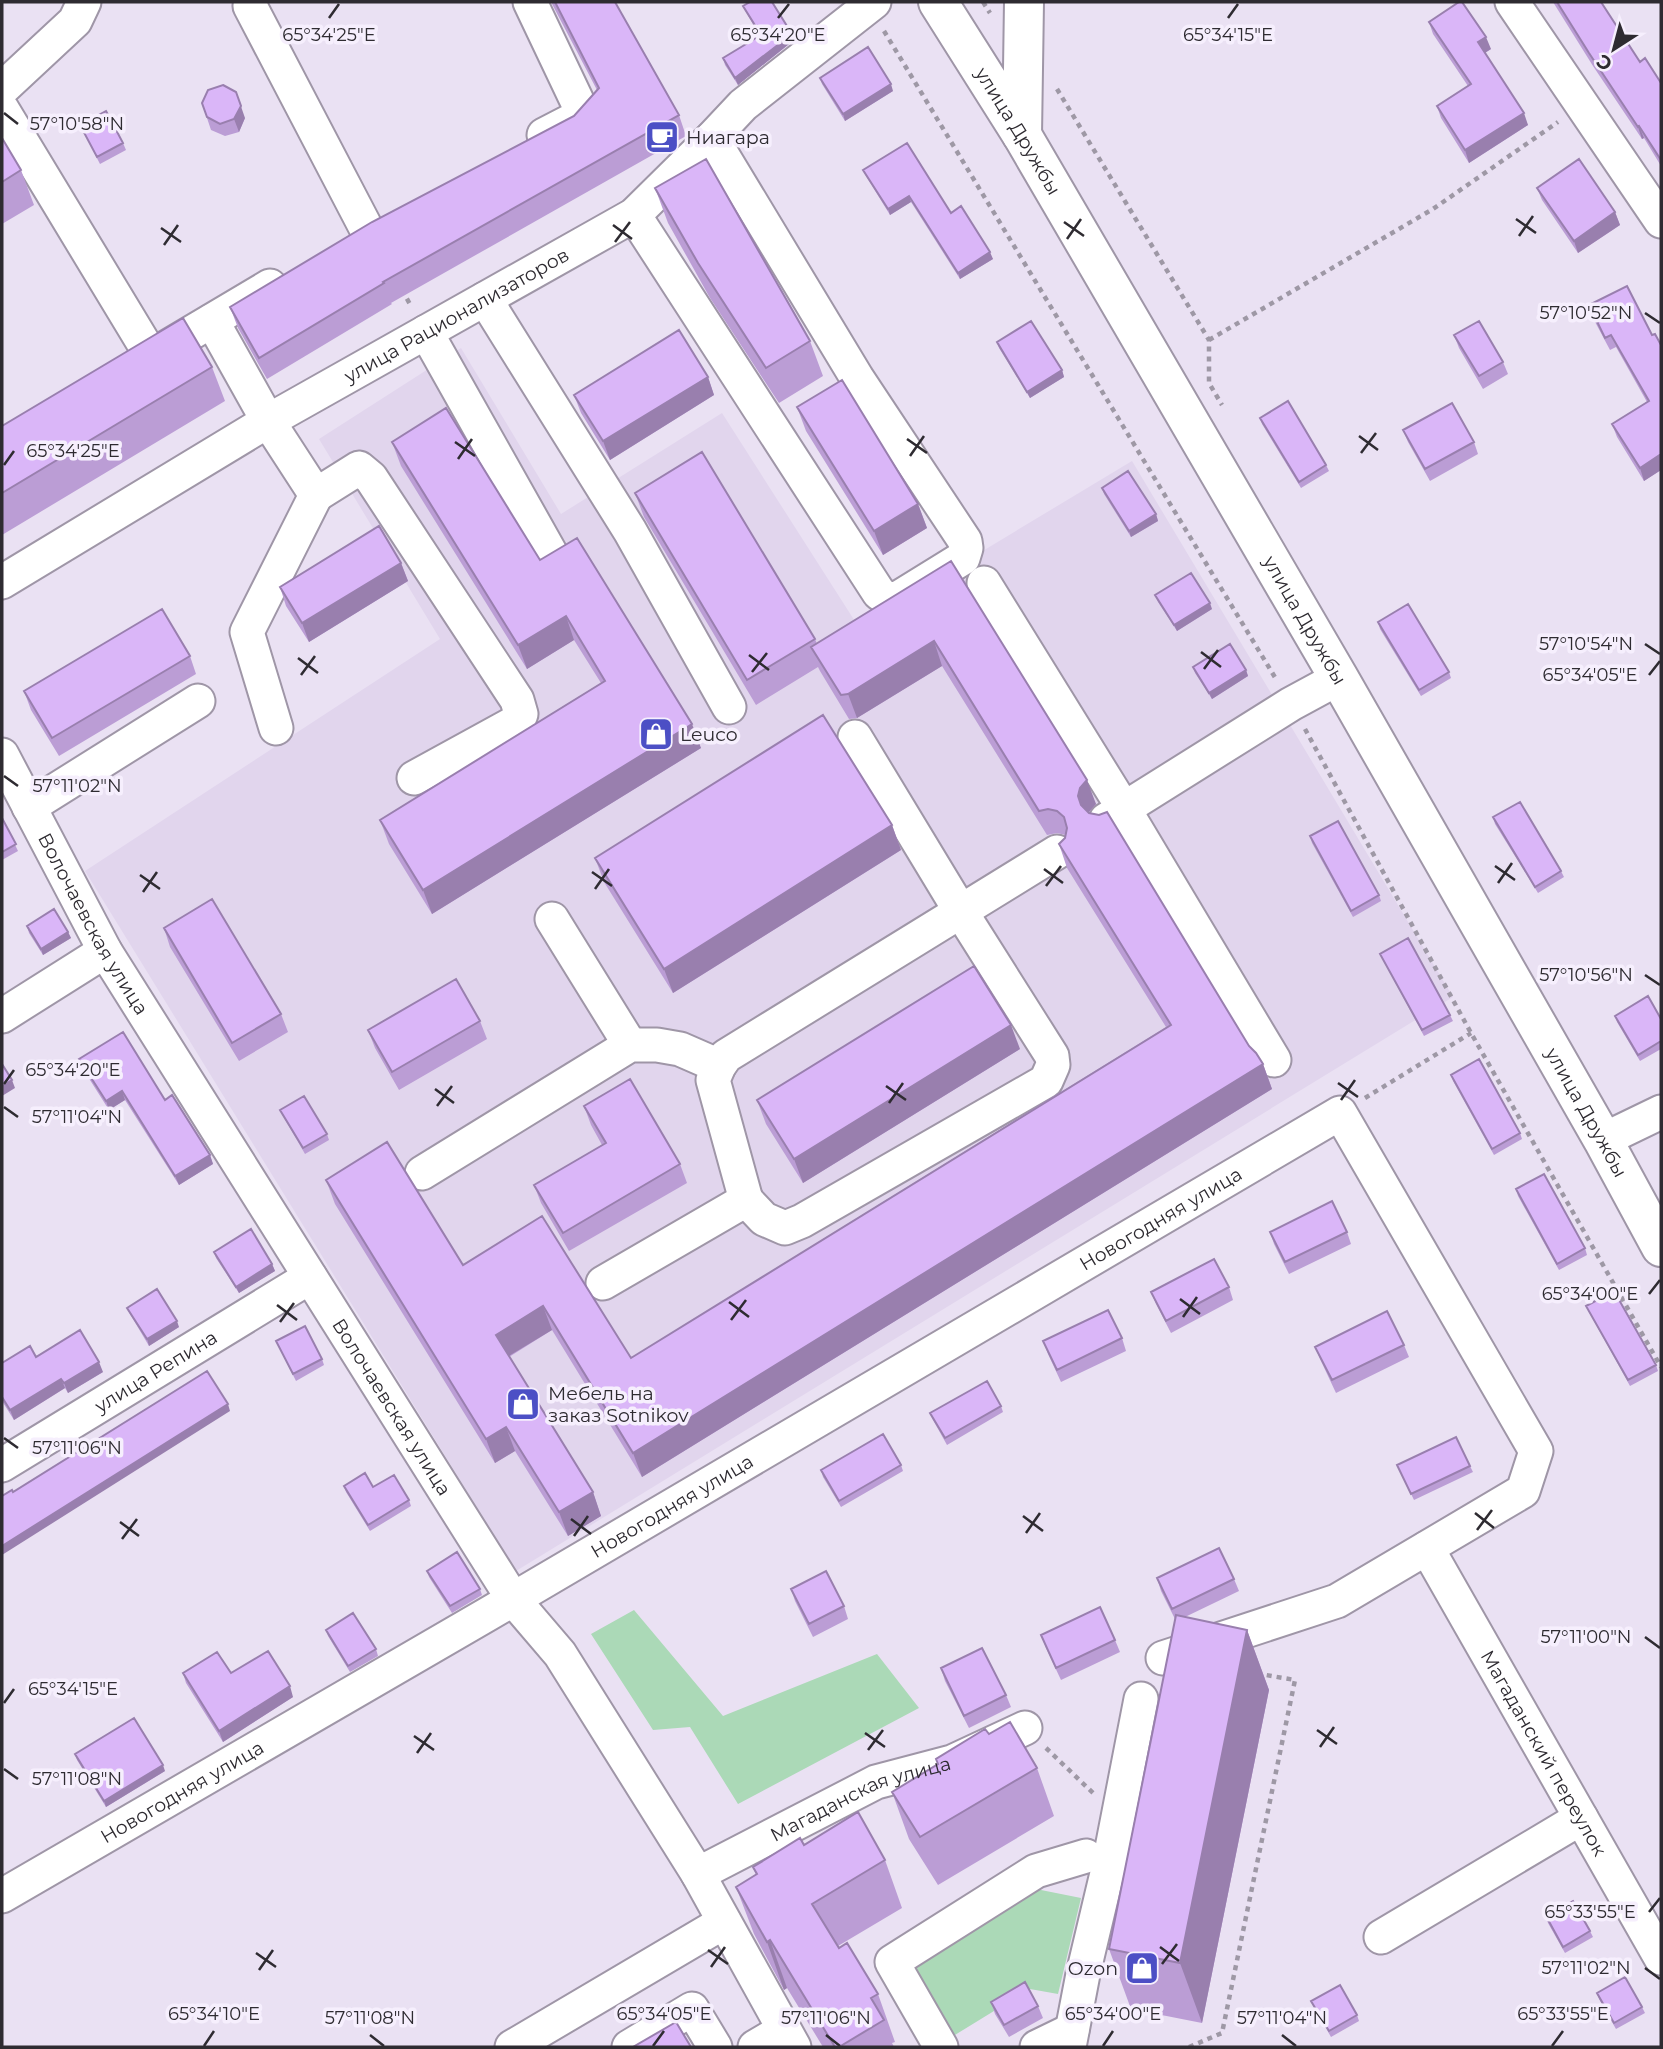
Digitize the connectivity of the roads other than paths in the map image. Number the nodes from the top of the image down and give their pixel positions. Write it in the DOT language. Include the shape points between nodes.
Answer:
graph roads {
  1 [pos="84,2"];
  2 [pos="251,2"];
  3 [pos="530,2"];
  4 [pos="938,2"];
  5 [pos="1024,2"];
  6 [pos="1512,2"];
  7 [pos="872,4"];
  8 [pos="2,89"];
  9 [pos="2,109"];
  10 [pos="1022,135"];
  11 [pos="712,138"];
  12 [pos="512,152"];
  13 [pos="634,215"];
  14 [pos="1661,221"];
  15 [pos="366,229"];
  16 [pos="295,271"];
  17 [pos="485,299"];
  18 [pos="212,321"];
  19 [pos="426,332"];
  20 [pos="268,421"];
  21 [pos="316,495"];
  22 [pos="551,554"];
  23 [pos="2,582"];
  24 [pos="984,583"];
  25 [pos="1339,678"];
  26 [pos="198,701"];
  27 [pos="729,707"];
  28 [pos="276,728"];
  29 [pos="855,737"];
  30 [pos="2,755"];
  31 [pos="414,778"];
  32 [pos="29,807"];
  33 [pos="1115,815"];
  34 [pos="1057,852"];
  35 [pos="961,912"];
  36 [pos="552,919"];
  37 [pos="105,951"];
  38 [pos="2,1016"];
  39 [pos="630,1045"];
  40 [pos="1274,1060"];
  41 [pos="719,1066"];
  42 [pos="1661,1112"];
  43 [pos="1603,1140"];
  44 [pos="422,1173"];
  45 [pos="746,1200"];
  46 [pos="1661,1247"];
  47 [pos="310,1277"];
  48 [pos="603,1283"];
  49 [pos="2,1465"];
  50 [pos="1427,1548"];
  51 [pos="513,1599"];
  52 [pos="1163,1658"];
  53 [pos="1141,1699"];
  54 [pos="1025,1728"];
  55 [pos="1581,1818"];
  56 [pos="1086,1856"];
  57 [pos="698,1874"];
  58 [pos="2,1896"];
  59 [pos="724,1922"];
  60 [pos="1381,1937"];
  61 [pos="1661,1958"];
  62 [pos="789,2039"];
  63 [pos="1071,2039"];
  64 [pos="512,2047"];
  65 [pos="629,2047"];
  66 [pos="715,2047"];
  67 [pos="755,2047"];
  68 [pos="941,2047"];
  69 [pos="1037,2047"];
  1 -- 8 [label="street" via="75,22"];
  2 -- 15 [label="street"];
  3 -- 12 [label="street" via="575,93 579,113"];
  4 -- 10 [label="main road, улица Дружбы"];
  5 -- 10 [label="main road"];
  6 -- 14 [label="street"];
  7 -- 11 [label="street, улица Рационализаторов" via="743,105"];
  9 -- 18 [label="street" via="141,364"];
  10 -- 25 [label="main road, улица Дружбы"];
  11 -- 13 [label="street, улица Рационализаторов"];
  11 -- 13 [label="street" via="847,384 965,541 963,558 895,600 879,593 782,423"];
  13 -- 17 [label="street, улица Рационализаторов"];
  16 -- 18 [label="street"];
  17 -- 19 [label="street, улица Рационализаторов"];
  17 -- 27 [label="street" via="631,531"];
  18 -- 20 [label="street"];
  19 -- 20 [label="street, улица Рационализаторов"];
  19 -- 22 [label="street"];
  20 -- 21 [label="street"];
  20 -- 23 [label="street, улица Рационализаторов"];
  21 -- 28 [label="street" via="247,632"];
  21 -- 31 [label="street" via="359,468 371,478 517,700 518,721"];
  24 -- 33 [label="street"];
  25 -- 33 [label="street"];
  25 -- 43 [label="main road, улица Дружбы"];
  26 -- 32 [label="street"];
  29 -- 35 [label="street"];
  30 -- 32 [label="street, Волочаевская улица"];
  32 -- 37 [label="street, Волочаевская улица"];
  33 -- 40 [label="street"];
  34 -- 35 [label="street"];
  35 -- 41 [label="street" via="726,1056"];
  35 -- 45 [label="street" via="1052,1056 1046,1081 802,1221 786,1227 764,1219"];
  36 -- 39 [label="street"];
  37 -- 38 [label="street"];
  37 -- 47 [label="street, Волочаевская улица"];
  39 -- 41 [label="street" via="680,1049"];
  39 -- 44 [label="street"];
  41 -- 45 [label="street" via="713,1080"];
  42 -- 43 [label="street"];
  43 -- 46 [label="main road, улица Дружбы"];
  45 -- 48 [label="street"];
  47 -- 49 [label="street, улица Репина"];
  47 -- 51 [label="street, Волочаевская улица"];
  50 -- 51 [label="street, Новогодняя улица" via="1523,1491 1536,1451 1340,1113"];
  50 -- 52 [label="street" via="1337,1601"];
  50 -- 55 [label="street, Магаданский переулок"];
  51 -- 57 [label="street, Волочаевская улица" via="560,1654"];
  51 -- 58 [label="street, Новогодняя улица"];
  53 -- 63 [label="street"];
  54 -- 57 [label="street, Магаданская улица" via="952,1762 876,1782"];
  55 -- 60 [label="street"];
  55 -- 61 [label="street, Магаданский переулок"];
  56 -- 68 [label="street" via="1036,1871 892,1962"];
  57 -- 59 [label="street, Волочаевская улица"];
  59 -- 62 [label="street, Волочаевская улица"];
  59 -- 64 [label="street"];
  62 -- 67 [label="street"];
  63 -- 69 [label="street"];
  65 -- 66 [label="street" via="692,2009"];
}
